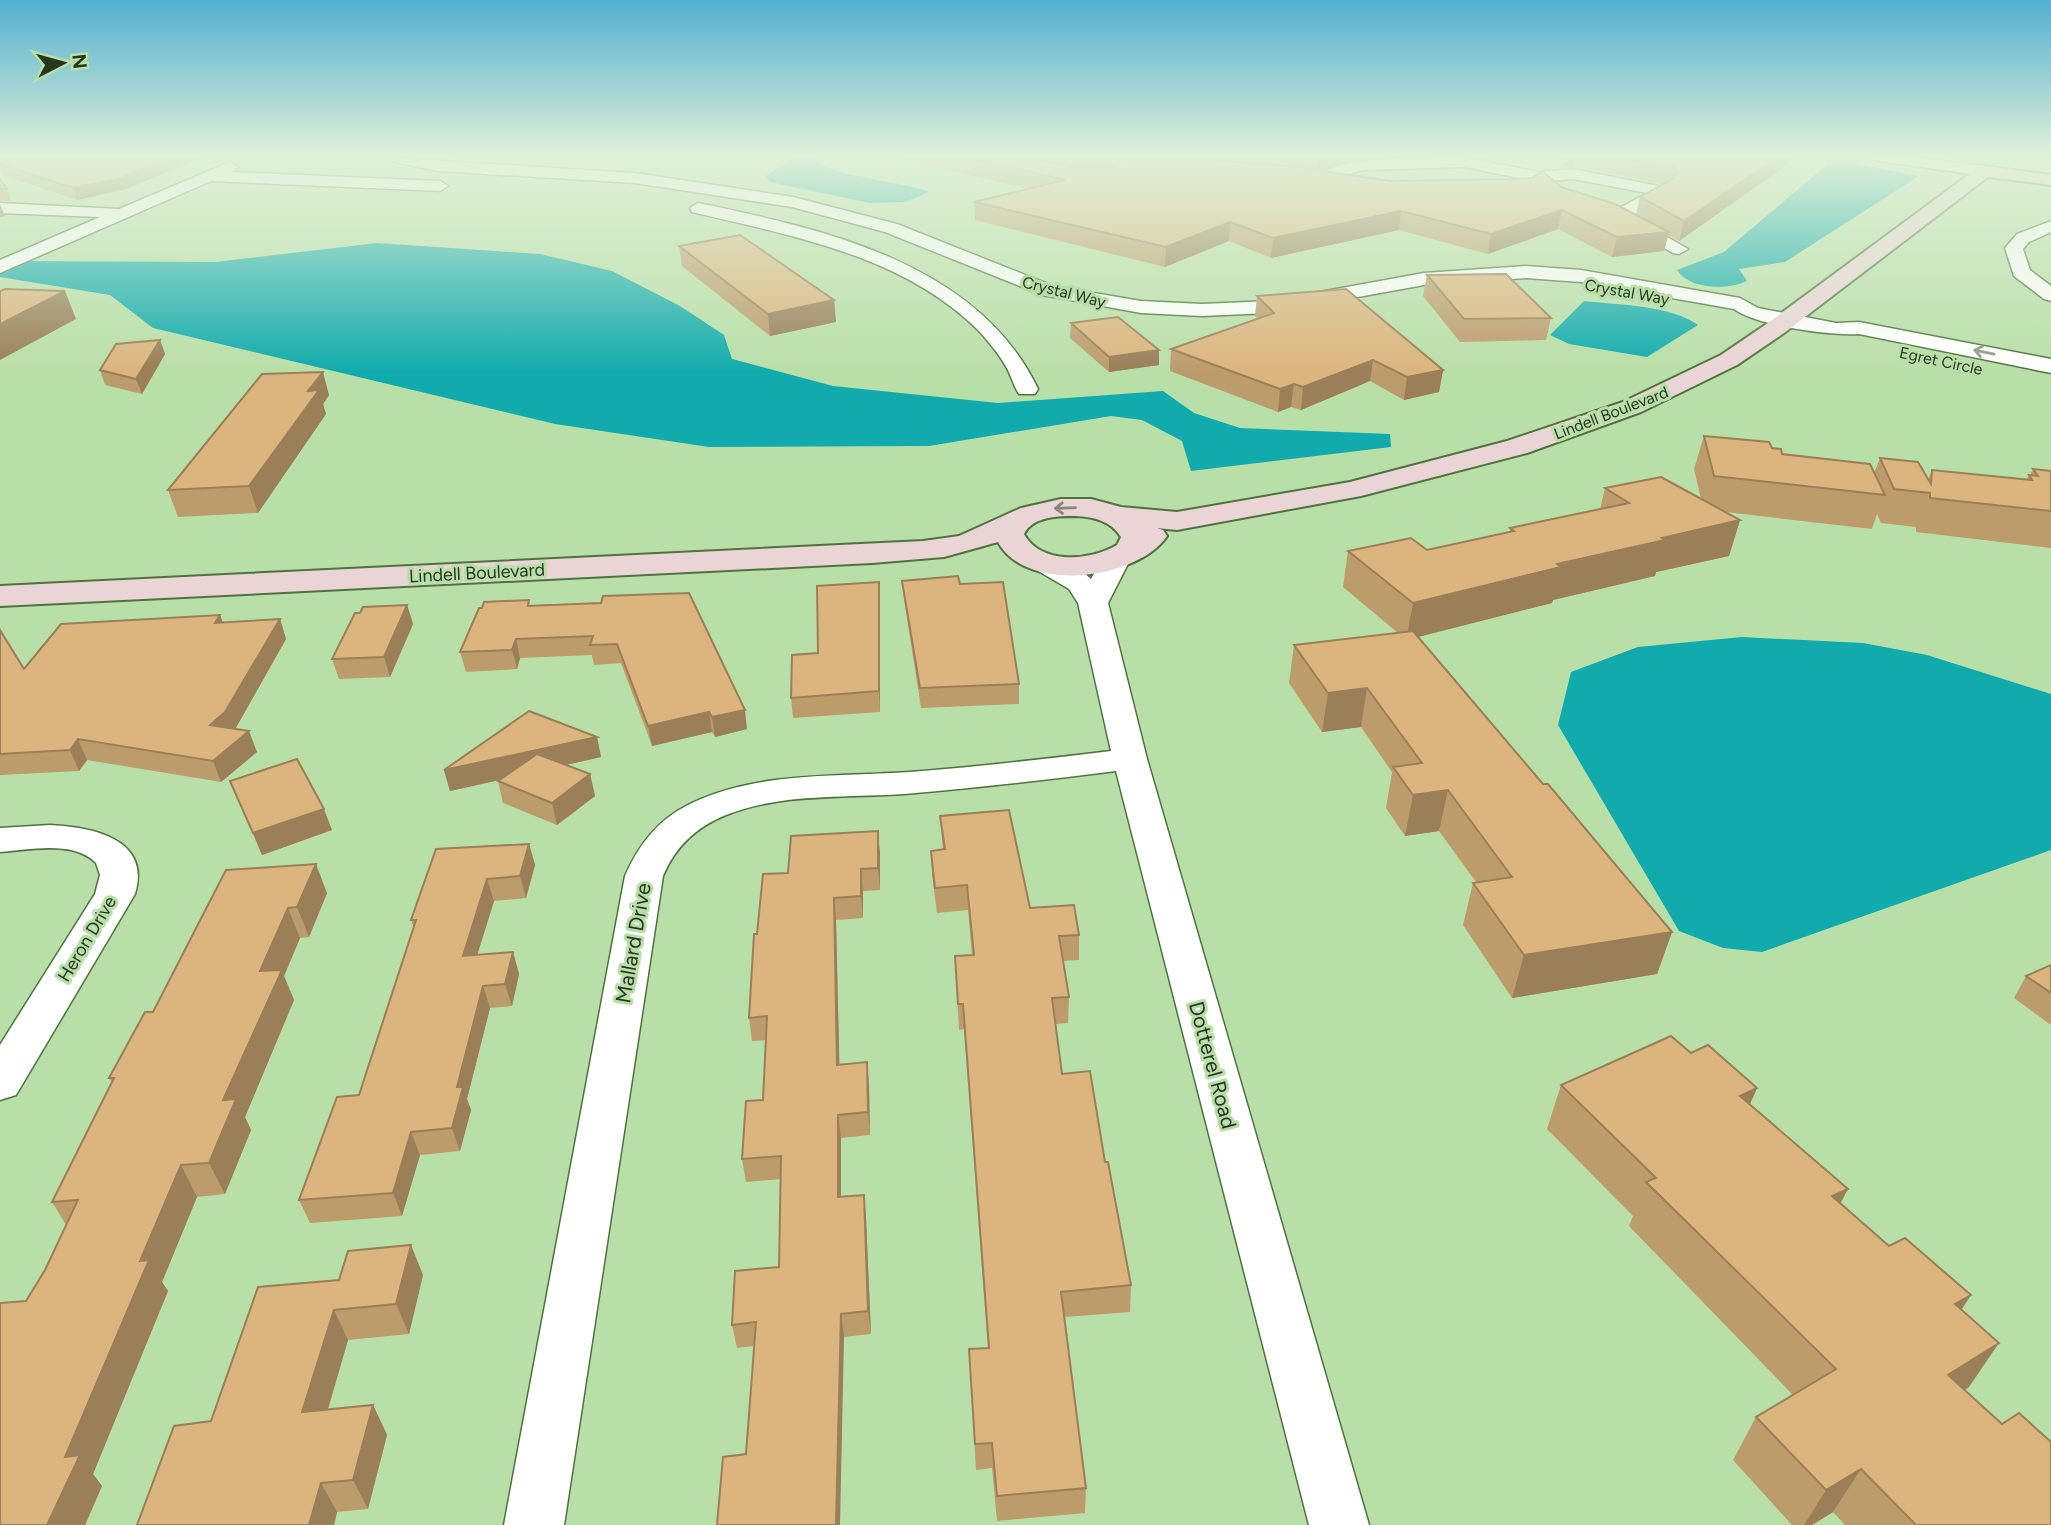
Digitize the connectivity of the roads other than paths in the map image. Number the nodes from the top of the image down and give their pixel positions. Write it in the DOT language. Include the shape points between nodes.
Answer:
graph roads {
  1 [pos="89,228"];
  2 [pos="785,228"];
  3 [pos="891,228"];
  4 [pos="1640,228"];
  5 [pos="1909,228"];
  6 [pos="2046,228"];
  7 [pos="1679,249"];
  8 [pos="8,263"];
  9 [pos="1459,276"];
  10 [pos="2051,295"];
  11 [pos="1751,312"];
  12 [pos="1787,320"];
  13 [pos="1836,329"];
  14 [pos="2051,366"];
  15 [pos="2051,384"];
  16 [pos="1027,389"];
  17 [pos="1117,516"];
  18 [pos="1178,521"];
  19 [pos="1015,523"];
  20 [pos="954,546"];
  21 [pos="1124,553"];
  22 [pos="1035,559"];
  23 [pos="0,596"];
  24 [pos="1093,603"];
  25 [pos="1130,759"];
  26 [pos="0,840"];
  27 [pos="0,1083"];
  28 [pos="534,1525"];
  29 [pos="1339,1525"];
  1 -- 8 [label="street"];
  2 -- 16 [label="street" via="873,257 956,302 1013,359"];
  3 -- 9 [label="street, Crystal Way" via="1049,291 1141,307 1270,307"];
  4 -- 7 [label="street"];
  5 -- 12 [label="street, Lindell Boulevard"];
  6 -- 10 [label="street" via="2023,238 2014,248 2021,272"];
  9 -- 11 [label="street, Crystal Way" via="1582,283 1735,314"];
  9 -- 11 [label="street, Crystal Way" via="1526,272 1581,276 1740,304"];
  11 -- 12 [label="street, Crystal Way"];
  12 -- 13 [label="street, Egret Circle"];
  12 -- 18 [label="street, Lindell Boulevard" via="1685,384 1570,430 1351,490"];
  14 -- 13 [label="street, Egret Circle, one-way" via="1860,328"];
  13 -- 15 [label="street, Egret Circle" via="1854,343"];
  17 -- 18 [label="street, Lindell Boulevard"];
  17 -- 19 [label="street, Lindell Boulevard, one-way" via="1098,510 1051,508"];
  17 -- 21 [label="street" via="1131,526 1136,537"];
  18 -- 21 [label="street, Lindell Boulevard"];
  19 -- 20 [label="street, Lindell Boulevard"];
  19 -- 22 [label="street" via="1009,534 1013,545"];
  20 -- 22 [label="street, Lindell Boulevard"];
  20 -- 23 [label="street, Lindell Boulevard" via="872,554"];
  21 -- 22 [label="street, Lindell Boulevard" via="1096,564 1071,566"];
  21 -- 24 [label="street"];
  22 -- 24 [label="street, Dotterel Road" via="1079,583"];
  24 -- 25 [label="street, Dotterel Road"];
  25 -- 28 [label="street, Mallard Drive" via="922,782 767,793 738,799 686,821 652,856 644,876"];
  25 -- 29 [label="street, Dotterel Road"];
  26 -- 27 [label="street, Heron Drive" via="72,838 98,844 114,857 120,874 116,894"];
}
